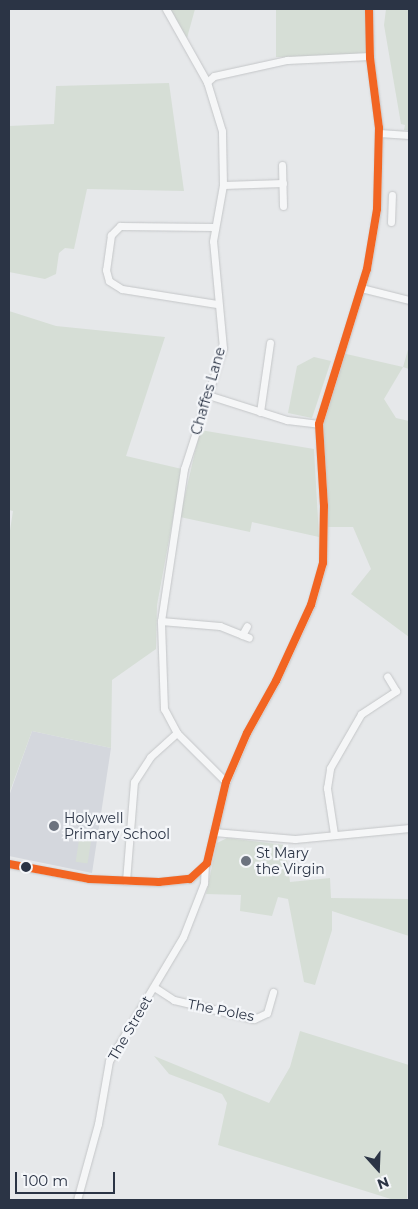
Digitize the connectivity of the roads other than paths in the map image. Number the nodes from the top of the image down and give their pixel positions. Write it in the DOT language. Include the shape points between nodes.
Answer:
graph roads {
  1 [pos="166,9"];
  2 [pos="369,9"];
  3 [pos="370,56"];
  4 [pos="208,82"];
  5 [pos="379,133"];
  6 [pos="409,135"];
  7 [pos="282,165"];
  8 [pos="283,183"];
  9 [pos="223,185"];
  10 [pos="392,195"];
  11 [pos="283,206"];
  12 [pos="377,209"];
  13 [pos="392,209"];
  14 [pos="391,222"];
  15 [pos="214,227"];
  16 [pos="361,288"];
  17 [pos="409,300"];
  18 [pos="218,304"];
  19 [pos="270,342"];
  20 [pos="208,395"];
  21 [pos="260,412"];
  22 [pos="318,424"];
  23 [pos="161,621"];
  24 [pos="247,626"];
  25 [pos="387,676"];
  26 [pos="177,733"];
  27 [pos="226,782"];
  28 [pos="409,828"];
  29 [pos="214,832"];
  30 [pos="334,834"];
  31 [pos="9,864"];
  32 [pos="205,866"];
  33 [pos="194,877"];
  34 [pos="126,881"];
  35 [pos="200,888"];
  36 [pos="154,987"];
  37 [pos="273,992"];
  38 [pos="77,1200"];
  1 -- 4 [label="street, Chaffes Lane"];
  2 -- 3 [label="street"];
  3 -- 4 [label="street" via="287,60 214,76"];
  3 -- 5 [label="street"];
  4 -- 9 [label="street, Chaffes Lane" via="222,130"];
  5 -- 6 [label="street"];
  5 -- 12 [label="street"];
  7 -- 8 [label="street"];
  8 -- 9 [label="street"];
  8 -- 11 [label="street"];
  9 -- 15 [label="street, Chaffes Lane"];
  10 -- 13 [label="street"];
  12 -- 13 [label="street"];
  12 -- 16 [label="street"];
  13 -- 14 [label="street"];
  15 -- 18 [label="street, Chaffes Lane"];
  15 -- 18 [label="street" via="120,226 111,235 106,270 109,281 122,288"];
  16 -- 17 [label="street"];
  16 -- 22 [label="street"];
  18 -- 20 [label="street, Chaffes Lane" via="223,348"];
  19 -- 21 [label="street"];
  20 -- 21 [label="street"];
  20 -- 23 [label="street, Chaffes Lane" via="184,470"];
  21 -- 22 [label="street"];
  22 -- 27 [label="street, The Street" via="324,506 320,578 299,633 247,733"];
  23 -- 24 [label="street" via="220,626 246,636"];
  23 -- 26 [label="street, Chaffes Lane" via="164,709"];
  25 -- 30 [label="street" via="396,691 361,714 330,768 327,788"];
  26 -- 27 [label="street, Chaffes Lane"];
  26 -- 34 [label="street" via="148,759 133,784"];
  27 -- 29 [label="street, The Street"];
  28 -- 30 [label="street"];
  29 -- 30 [label="street" via="292,839"];
  29 -- 32 [label="street, The Street"];
  31 -- 34 [label="street" via="81,877"];
  32 -- 33 [label="street"];
  32 -- 35 [label="street, The Street" via="206,876"];
  33 -- 34 [label="street" via="184,881"];
  33 -- 35 [label="street"];
  35 -- 36 [label="street, The Street" via="183,938"];
  36 -- 37 [label="street, The Poles" via="174,1000 254,1018 267,1013"];
  36 -- 38 [label="street, The Street" via="110,1061 98,1124"];
}
